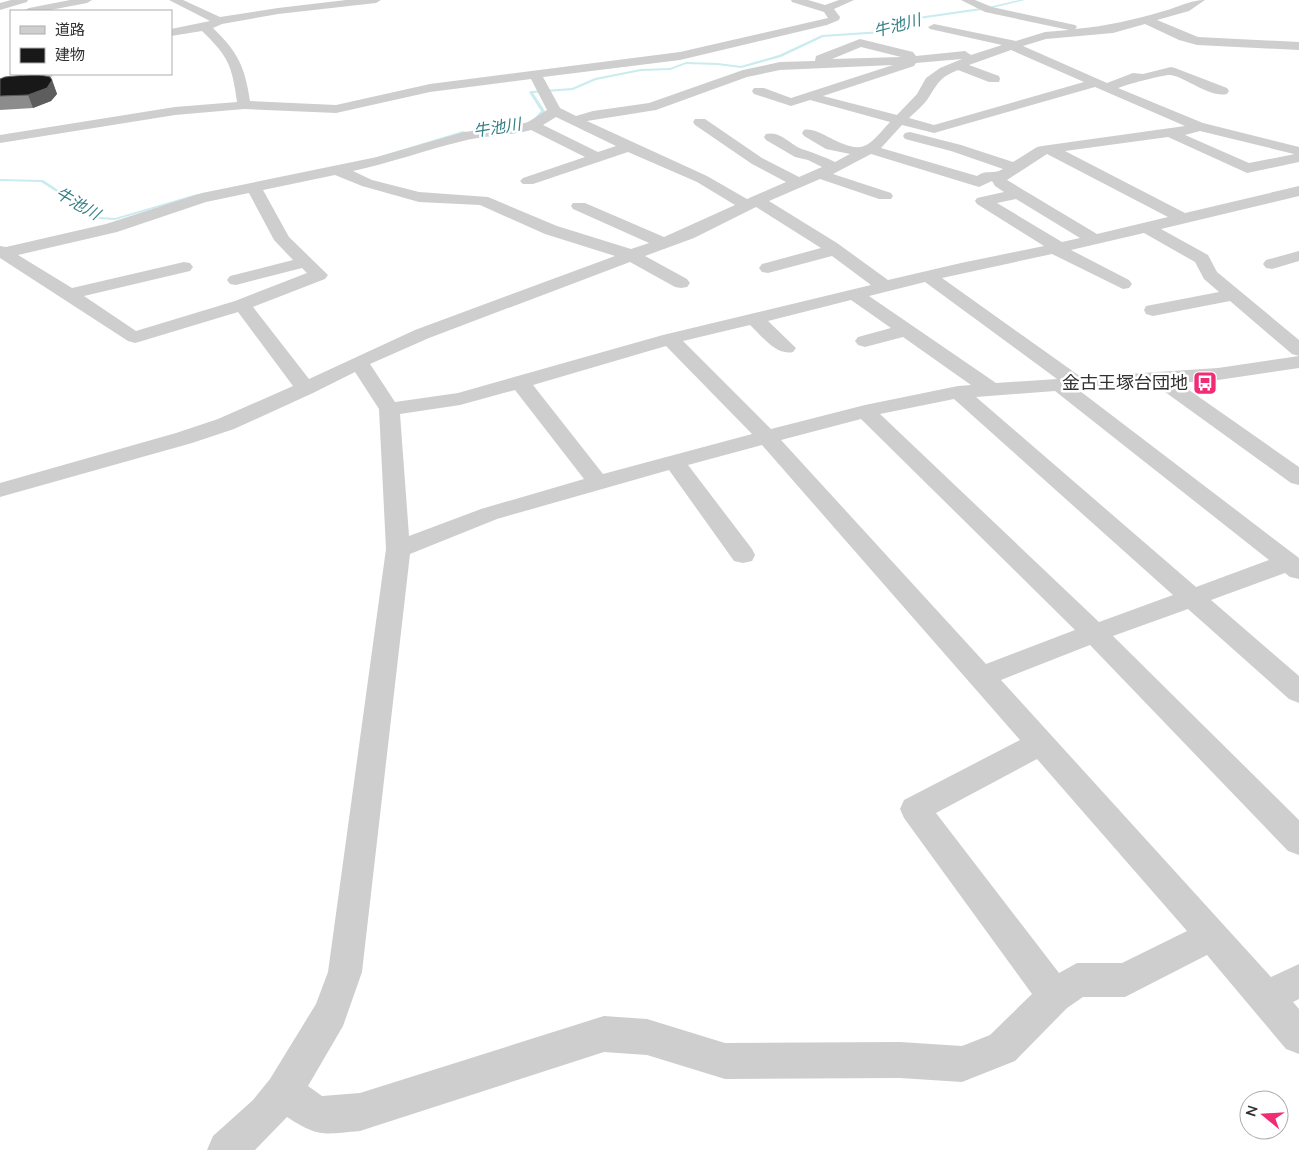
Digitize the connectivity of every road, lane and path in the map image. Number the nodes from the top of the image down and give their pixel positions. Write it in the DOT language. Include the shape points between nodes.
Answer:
graph roads {
  1 [pos="23,0"];
  2 [pos="88,0"];
  3 [pos="174,0"];
  4 [pos="376,0"];
  5 [pos="796,0"];
  6 [pos="849,0"];
  7 [pos="968,0"];
  8 [pos="1200,0"];
  9 [pos="0,7"];
  10 [pos="34,10"];
  11 [pos="826,10"];
  12 [pos="1147,20"];
  13 [pos="213,23"];
  14 [pos="934,26"];
  15 [pos="1085,31"];
  16 [pos="172,33"];
  17 [pos="952,44"];
  18 [pos="1015,45"];
  19 [pos="1299,46"];
  20 [pos="986,54"];
  21 [pos="911,60"];
  22 [pos="833,63"];
  23 [pos="957,65"];
  24 [pos="44,75"];
  25 [pos="535,75"];
  26 [pos="994,79"];
  27 [pos="1101,85"];
  28 [pos="5,88"];
  29 [pos="759,91"];
  30 [pos="1222,91"];
  31 [pos="809,96"];
  32 [pos="244,105"];
  33 [pos="555,111"];
  34 [pos="573,121"];
  35 [pos="700,122"];
  36 [pos="894,125"];
  37 [pos="534,126"];
  38 [pos="1198,126"];
  39 [pos="809,133"];
  40 [pos="1170,133"];
  41 [pos="771,137"];
  42 [pos="0,139"];
  43 [pos="629,147"];
  44 [pos="1049,149"];
  45 [pos="867,150"];
  46 [pos="1299,152"];
  47 [pos="598,158"];
  48 [pos="1299,158"];
  49 [pos="1016,168"];
  50 [pos="337,170"];
  51 [pos="827,171"];
  52 [pos="393,174"];
  53 [pos="998,178"];
  54 [pos="528,181"];
  55 [pos="366,183"];
  56 [pos="799,183"];
  57 [pos="253,186"];
  58 [pos="1299,191"];
  59 [pos="1019,194"];
  60 [pos="885,196"];
  61 [pos="753,203"];
  62 [pos="580,206"];
  63 [pos="1182,218"];
  64 [pos="1146,227"];
  65 [pos="1094,240"];
  66 [pos="664,242"];
  67 [pos="1057,248"];
  68 [pos="834,250"];
  69 [pos="2,252"];
  70 [pos="631,255"];
  71 [pos="1299,256"];
  72 [pos="306,262"];
  73 [pos="1272,264"];
  74 [pos="24,265"];
  75 [pos="184,267"];
  76 [pos="768,268"];
  77 [pos="0,273"];
  78 [pos="928,276"];
  79 [pos="236,280"];
  80 [pos="681,283"];
  81 [pos="1123,284"];
  82 [pos="884,286"];
  83 [pos="70,294"];
  84 [pos="856,295"];
  85 [pos="1233,295"];
  86 [pos="242,305"];
  87 [pos="1153,310"];
  88 [pos="755,319"];
  89 [pos="906,330"];
  90 [pos="670,339"];
  91 [pos="865,341"];
  92 [pos="786,348"];
  93 [pos="1299,350"];
  94 [pos="359,362"];
  95 [pos="1299,362"];
  96 [pos="1218,374"];
  97 [pos="1160,379"];
  98 [pos="520,382"];
  99 [pos="1070,386"];
  100 [pos="306,389"];
  101 [pos="992,390"];
  102 [pos="958,392"];
  103 [pos="1190,399"];
  104 [pos="389,409"];
  105 [pos="865,411"];
  106 [pos="767,437"];
  107 [pos="675,463"];
  108 [pos="1299,478"];
  109 [pos="598,482"];
  110 [pos="0,490"];
  111 [pos="398,548"];
  112 [pos="743,555"];
  113 [pos="1294,566"];
  114 [pos="1192,598"];
  115 [pos="1093,632"];
  116 [pos="980,677"];
  117 [pos="1299,692"];
  118 [pos="1041,743"];
  119 [pos="1299,841"];
  120 [pos="1212,935"];
  121 [pos="1299,981"];
  122 [pos="1055,996"];
  123 [pos="1267,998"];
  124 [pos="1299,1036"];
  125 [pos="283,1092"];
  126 [pos="228,1150"];
  1 -- 9 [label="street"];
  2 -- 10 [label="street"];
  3 -- 13 [label="street"];
  4 -- 13 [label="street" via="278,11"];
  5 -- 11 [label="street"];
  6 -- 11 [label="street"];
  7 -- 15 [label="street" via="989,10"];
  8 -- 12 [label="street" via="1185,9"];
  11 -- 25 [label="street" via="834,17 833,20 680,56"];
  12 -- 15 [label="street" via="1113,29"];
  12 -- 19 [label="street" via="1197,41"];
  13 -- 16 [label="street"];
  13 -- 32 [label="street" via="207,29 222,41 240,72"];
  14 -- 18 [label="street"];
  15 -- 18 [label="street" via="1045,36"];
  17 -- 20 [label="street"];
  18 -- 20 [label="street"];
  18 -- 27 [label="street"];
  20 -- 21 [label="street"];
  20 -- 23 [label="street"];
  21 -- 22 [label="street"];
  21 -- 22 [label="street" via="909,55 860,43 820,59"];
  21 -- 31 [label="street" via="910,64"];
  22 -- 34 [label="street" via="756,70 651,107"];
  23 -- 26 [label="street"];
  23 -- 36 [label="street" via="931,81 923,96"];
  24 -- 28 [label="street"];
  25 -- 32 [label="street" via="430,88 336,109"];
  25 -- 33 [label="street"];
  27 -- 30 [label="street" via="1171,71"];
  27 -- 36 [label="street" via="934,129"];
  27 -- 38 [label="street"];
  29 -- 31 [label="street" via="791,102"];
  31 -- 36 [label="street"];
  32 -- 42 [label="street" via="146,115"];
  33 -- 34 [label="street"];
  33 -- 37 [label="street"];
  34 -- 43 [label="street"];
  35 -- 56 [label="street" via="757,161"];
  36 -- 45 [label="street"];
  36 -- 49 [label="street"];
  37 -- 47 [label="street"];
  37 -- 50 [label="street" via="464,136"];
  38 -- 40 [label="street"];
  38 -- 46 [label="street"];
  39 -- 45 [label="street" via="831,146"];
  40 -- 44 [label="street"];
  40 -- 48 [label="street" via="1247,168"];
  41 -- 51 [label="street" via="800,154 812,156"];
  43 -- 47 [label="street"];
  43 -- 61 [label="street"];
  44 -- 49 [label="street" via="1042,150"];
  44 -- 63 [label="street"];
  45 -- 51 [label="street"];
  45 -- 53 [label="street" via="979,182 987,176"];
  47 -- 54 [label="street"];
  49 -- 53 [label="street"];
  50 -- 55 [label="street"];
  50 -- 57 [label="street"];
  51 -- 56 [label="street"];
  51 -- 60 [label="street"];
  52 -- 55 [label="street"];
  53 -- 59 [label="street" via="1000,183"];
  55 -- 70 [label="street" via="419,197 482,200 551,230"];
  56 -- 61 [label="street"];
  57 -- 69 [label="street" via="179,204 86,234"];
  57 -- 72 [label="street" via="282,240"];
  58 -- 63 [label="street"];
  59 -- 65 [label="street"];
  59 -- 67 [label="street" via="983,201"];
  61 -- 66 [label="street"];
  61 -- 68 [label="street"];
  62 -- 66 [label="street"];
  63 -- 64 [label="street"];
  64 -- 65 [label="street"];
  64 -- 85 [label="street" via="1202,259 1210,275"];
  65 -- 67 [label="street"];
  66 -- 70 [label="street"];
  67 -- 78 [label="street"];
  67 -- 81 [label="street"];
  68 -- 76 [label="street"];
  68 -- 82 [label="street"];
  69 -- 74 [label="street"];
  70 -- 80 [label="street"];
  70 -- 94 [label="street" via="422,334"];
  71 -- 73 [label="street"];
  72 -- 79 [label="street"];
  72 -- 86 [label="street" via="319,275"];
  74 -- 77 [label="street"];
  74 -- 83 [label="street"];
  75 -- 83 [label="street"];
  78 -- 82 [label="street"];
  78 -- 99 [label="street"];
  82 -- 84 [label="street"];
  83 -- 86 [label="street" via="135,337"];
  84 -- 88 [label="street"];
  84 -- 89 [label="street"];
  85 -- 87 [label="street"];
  85 -- 93 [label="street"];
  86 -- 100 [label="street"];
  88 -- 90 [label="street"];
  88 -- 92 [label="street"];
  89 -- 91 [label="street"];
  89 -- 101 [label="street"];
  90 -- 98 [label="street"];
  90 -- 106 [label="street"];
  94 -- 100 [label="street"];
  94 -- 104 [label="street"];
  95 -- 96 [label="street"];
  96 -- 97 [label="street"];
  96 -- 103 [label="street" via="1207,397"];
  97 -- 99 [label="street"];
  97 -- 103 [label="street"];
  98 -- 104 [label="street" via="451,401"];
  98 -- 109 [label="street"];
  99 -- 101 [label="street"];
  99 -- 113 [label="street"];
  100 -- 110 [label="street" via="226,424 184,438"];
  101 -- 102 [label="street"];
  102 -- 105 [label="street"];
  102 -- 114 [label="street"];
  103 -- 108 [label="street"];
  104 -- 111 [label="street"];
  105 -- 106 [label="street"];
  105 -- 115 [label="street"];
  106 -- 107 [label="street"];
  106 -- 116 [label="street"];
  107 -- 109 [label="street"];
  107 -- 112 [label="street"];
  109 -- 111 [label="street" via="489,514"];
  111 -- 125 [label="street" via="345,972 330,1014"];
  113 -- 114 [label="street"];
  114 -- 115 [label="street"];
  114 -- 117 [label="street"];
  115 -- 116 [label="street"];
  115 -- 119 [label="street"];
  116 -- 118 [label="street"];
  118 -- 120 [label="street"];
  118 -- 122 [label="street" via="915,809"];
  120 -- 122 [label="street" via="1125,980 1078,980"];
  120 -- 123 [label="street"];
  121 -- 123 [label="street"];
  122 -- 125 [label="street" via="1002,1048 962,1064 900,1060 725,1061 647,1037 604,1034 360,1112 318,1115"];
  123 -- 124 [label="street"];
  125 -- 126 [label="street"];
}
